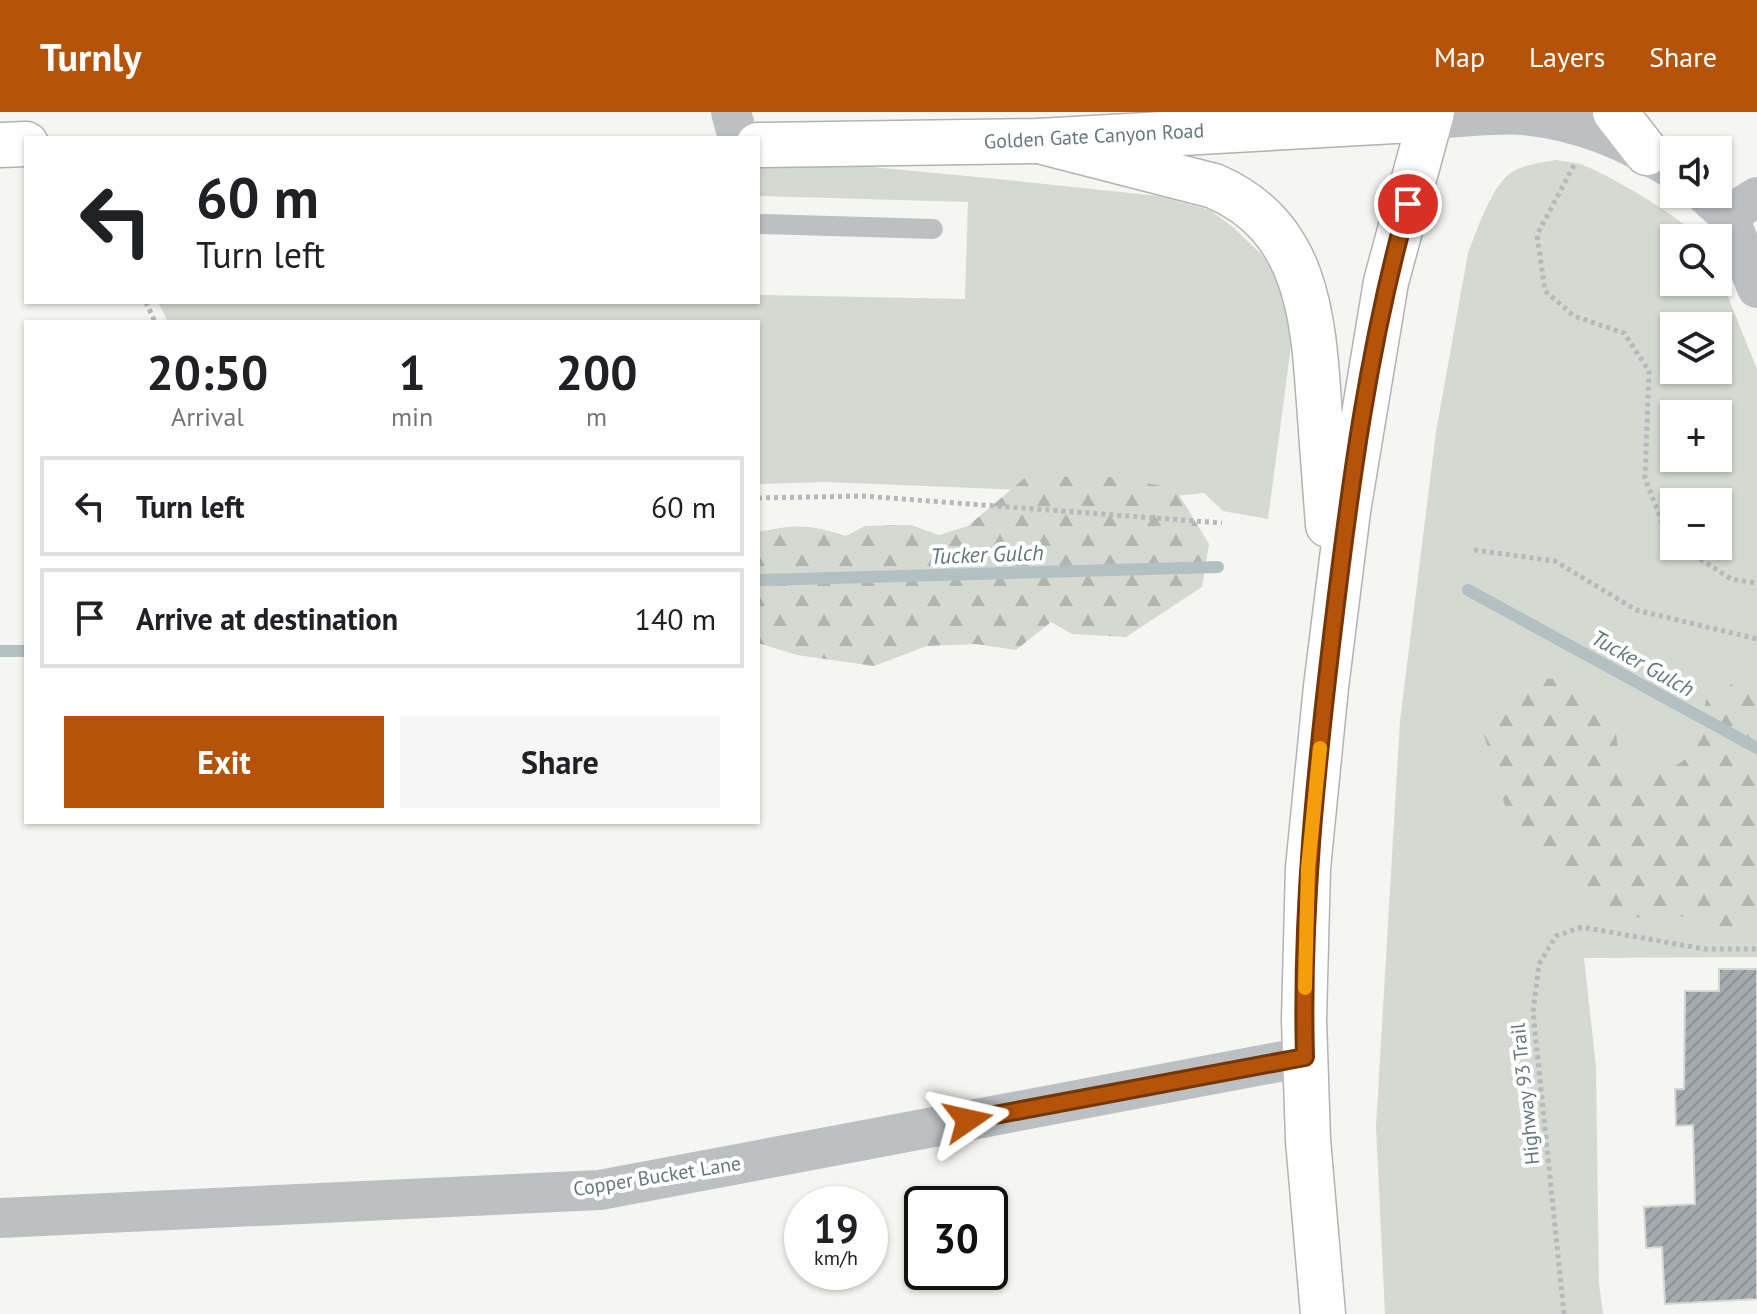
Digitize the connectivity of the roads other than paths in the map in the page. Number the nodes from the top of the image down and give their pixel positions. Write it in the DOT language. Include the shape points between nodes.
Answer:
graph roads {
  1 [pos="731,112"];
  2 [pos="1431,116"];
  3 [pos="1604,120"];
  4 [pos="737,136"];
  5 [pos="1039,141"];
  6 [pos="24,144"];
  7 [pos="0,145"];
  8 [pos="760,145"];
  9 [pos="1660,161"];
  10 [pos="1732,208"];
  11 [pos="760,224"];
  12 [pos="933,229"];
  13 [pos="1757,288"];
  14 [pos="1335,615"];
  15 [pos="1305,1057"];
  16 [pos="0,1218"];
  17 [pos="1323,1314"];
  1 -- 4 [label="street"];
  2 -- 3 [label="street"];
  2 -- 5 [label="main road, Golden Gate Canyon Road"];
  2 -- 14 [label="main road" via="1386,282"];
  3 -- 9 [label="main road"];
  5 -- 8 [label="main road, Golden Gate Canyon Road"];
  5 -- 14 [label="main road" via="1214,186 1232,194 1271,227 1287,249 1300,274 1314,328"];
  6 -- 7 [label="main road"];
  10 -- 13 [label="street"];
  11 -- 12 [label="lane"];
  14 -- 15 [label="main road" via="1308,868"];
  15 -- 16 [label="street, Copper Bucket Lane" via="600,1190"];
  15 -- 17 [label="main road"];
}
